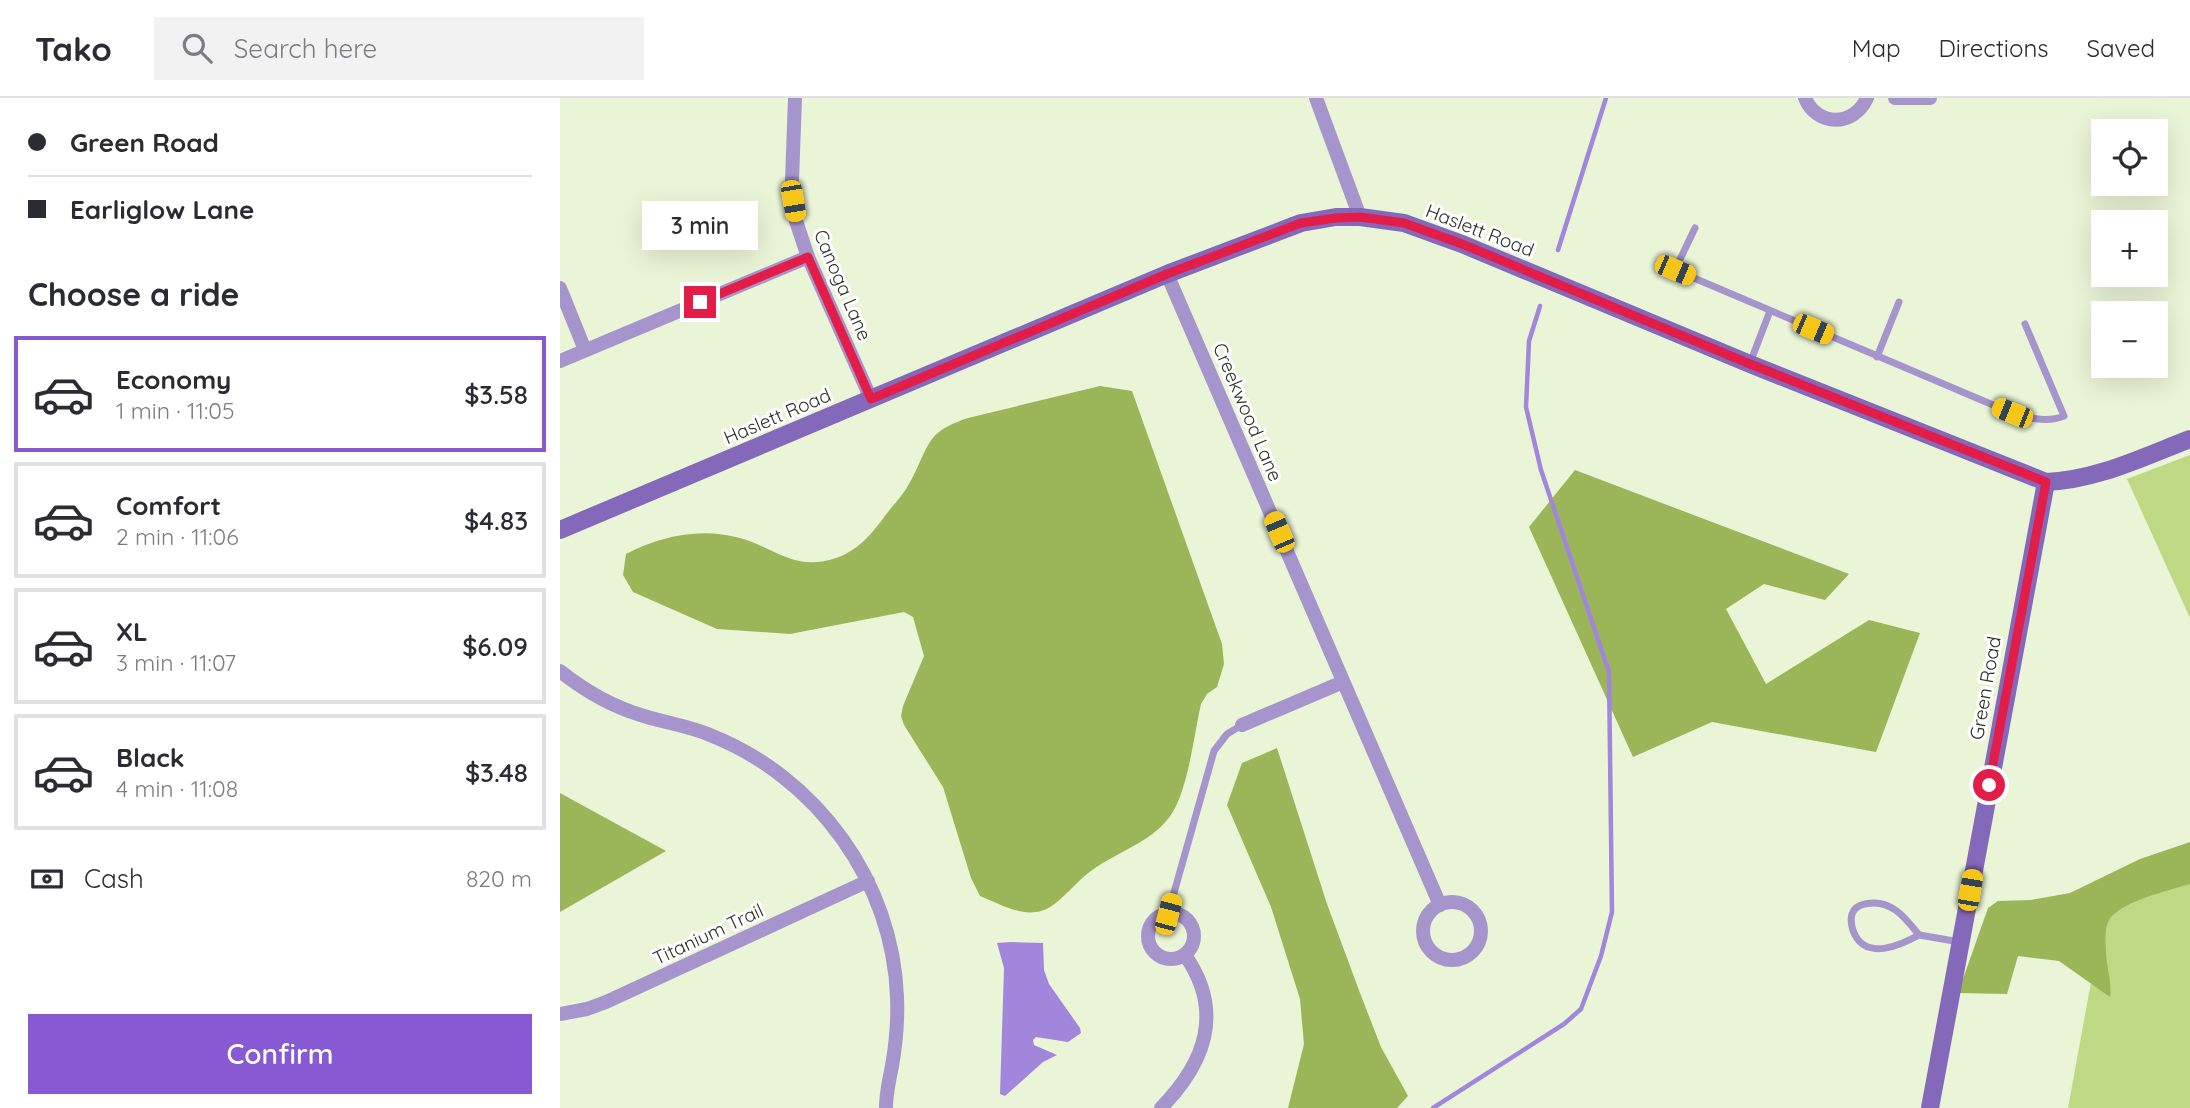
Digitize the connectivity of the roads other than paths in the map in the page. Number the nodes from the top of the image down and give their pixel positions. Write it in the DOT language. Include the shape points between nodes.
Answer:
graph roads {
  1 [pos="795,98"];
  2 [pos="1316,98"];
  3 [pos="1805,98"];
  4 [pos="1867,98"];
  5 [pos="1895,98"];
  6 [pos="1930,98"];
  7 [pos="1360,217"];
  8 [pos="1695,228"];
  9 [pos="808,257"];
  10 [pos="1167,274"];
  11 [pos="560,288"];
  12 [pos="1899,302"];
  13 [pos="1770,311"];
  14 [pos="2025,324"];
  15 [pos="585,350"];
  16 [pos="1877,357"];
  17 [pos="560,361"];
  18 [pos="1750,364"];
  19 [pos="871,399"];
  20 [pos="2190,439"];
  21 [pos="2046,482"];
  22 [pos="560,530"];
  23 [pos="560,671"];
  24 [pos="1343,682"];
  25 [pos="1242,725"];
  26 [pos="869,881"];
  27 [pos="1440,905"];
  28 [pos="1168,914"];
  29 [pos="1919,935"];
  30 [pos="1961,942"];
  31 [pos="1185,955"];
  32 [pos="560,1014"];
  33 [pos="886,1108"];
  34 [pos="1161,1108"];
  35 [pos="1930,1108"];
  1 -- 9 [label="street, Canoga Lane" via="793,201"];
  2 -- 7 [label="street"];
  3 -- 4 [label="street" via="1815,114 1839,121 1855,114"];
  5 -- 6 [label="street"];
  7 -- 10 [label="street, Haslett Road" via="1301,223"];
  7 -- 18 [label="street, Haslett Road" via="1404,223 1462,244"];
  8 -- 13 [label="lane" via="1675,270"];
  9 -- 15 [label="street"];
  9 -- 19 [label="street, Canoga Lane"];
  10 -- 19 [label="street, Haslett Road"];
  10 -- 24 [label="street, Creekwood Lane"];
  11 -- 15 [label="street"];
  12 -- 16 [label="lane"];
  13 -- 16 [label="lane"];
  13 -- 18 [label="lane"];
  14 -- 16 [label="lane" via="2064,416 2057,419 2012,413"];
  15 -- 17 [label="street"];
  18 -- 21 [label="street, Haslett Road"];
  19 -- 22 [label="street, Haslett Road"];
  20 -- 21 [label="street, Haslett Road" via="2111,470 2072,481"];
  21 -- 30 [label="street, Green Road"];
  23 -- 26 [label="street" via="608,702 709,734 774,769 828,820"];
  24 -- 25 [label="street"];
  24 -- 27 [label="street, Creekwood Lane"];
  25 -- 28 [label="lane" via="1227,733 1214,751"];
  26 -- 32 [label="street, Titanium Trail" via="606,1002"];
  26 -- 33 [label="street" via="886,928 897,996"];
  27 -- 27 [label="street" via="1430,912 1423,927 1426,943 1444,958 1468,955 1479,943 1479,919 1461,903"];
  28 -- 31 [label="street" via="1185,918 1193,929 1193,943"];
  28 -- 31 [label="street" via="1153,923 1150,944 1165,958"];
  29 -- 29 [label="lane" via="1888,905 1866,904 1852,914 1852,930 1868,947 1897,946"];
  29 -- 30 [label="lane"];
  30 -- 35 [label="street, Green Road"];
  31 -- 34 [label="street" via="1204,994 1204,1039 1194,1068"];
}
